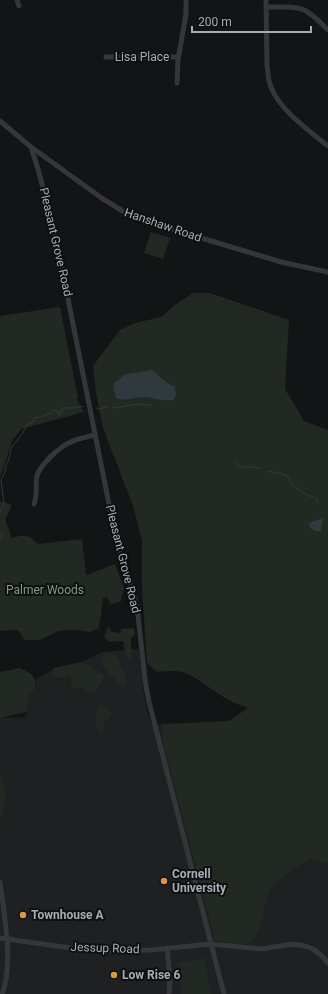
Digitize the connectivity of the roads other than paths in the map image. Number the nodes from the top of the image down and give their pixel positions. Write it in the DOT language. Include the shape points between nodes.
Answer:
graph roads {
  1 [pos="17,0"];
  2 [pos="186,0"];
  3 [pos="266,0"];
  4 [pos="19,6"];
  5 [pos="266,7"];
  6 [pos="328,30"];
  7 [pos="106,57"];
  8 [pos="178,57"];
  9 [pos="177,83"];
  10 [pos="0,120"];
  11 [pos="328,146"];
  12 [pos="31,148"];
  13 [pos="45,157"];
  14 [pos="38,169"];
  15 [pos="328,272"];
  16 [pos="95,435"];
  17 [pos="34,504"];
  18 [pos="0,882"];
  19 [pos="0,938"];
  20 [pos="7,938"];
  21 [pos="211,944"];
  22 [pos="167,948"];
  23 [pos="328,963"];
  24 [pos="2,994"];
  25 [pos="169,994"];
  26 [pos="224,994"];
  1 -- 4 [label="street"];
  2 -- 8 [label="street"];
  3 -- 5 [label="street"];
  5 -- 6 [label="street" via="305,10"];
  5 -- 11 [label="street" via="268,76 272,89 284,107"];
  7 -- 8 [label="street, Lisa Place"];
  8 -- 9 [label="street"];
  10 -- 12 [label="street, Hanshaw Road"];
  12 -- 13 [label="street, Hanshaw Road"];
  12 -- 14 [label="street, Pleasant Grove Road"];
  13 -- 14 [label="street"];
  13 -- 15 [label="street, Hanshaw Road" via="115,207 137,218 301,268"];
  14 -- 16 [label="street, Pleasant Grove Road" via="57,241"];
  16 -- 17 [label="street" via="69,443 41,468 37,475"];
  16 -- 21 [label="street, Pleasant Grove Road" via="117,544 135,598 149,702"];
  18 -- 20 [label="street"];
  19 -- 20 [label="street, Jessup Road"];
  20 -- 22 [label="street, Jessup Road" via="87,950"];
  20 -- 24 [label="street" via="6,978"];
  21 -- 22 [label="street, Jessup Road"];
  21 -- 23 [label="street, Jessup Road" via="254,949 289,944 301,945 317,951"];
  21 -- 26 [label="street, Pleasant Grove Road"];
  22 -- 25 [label="street"];
}
